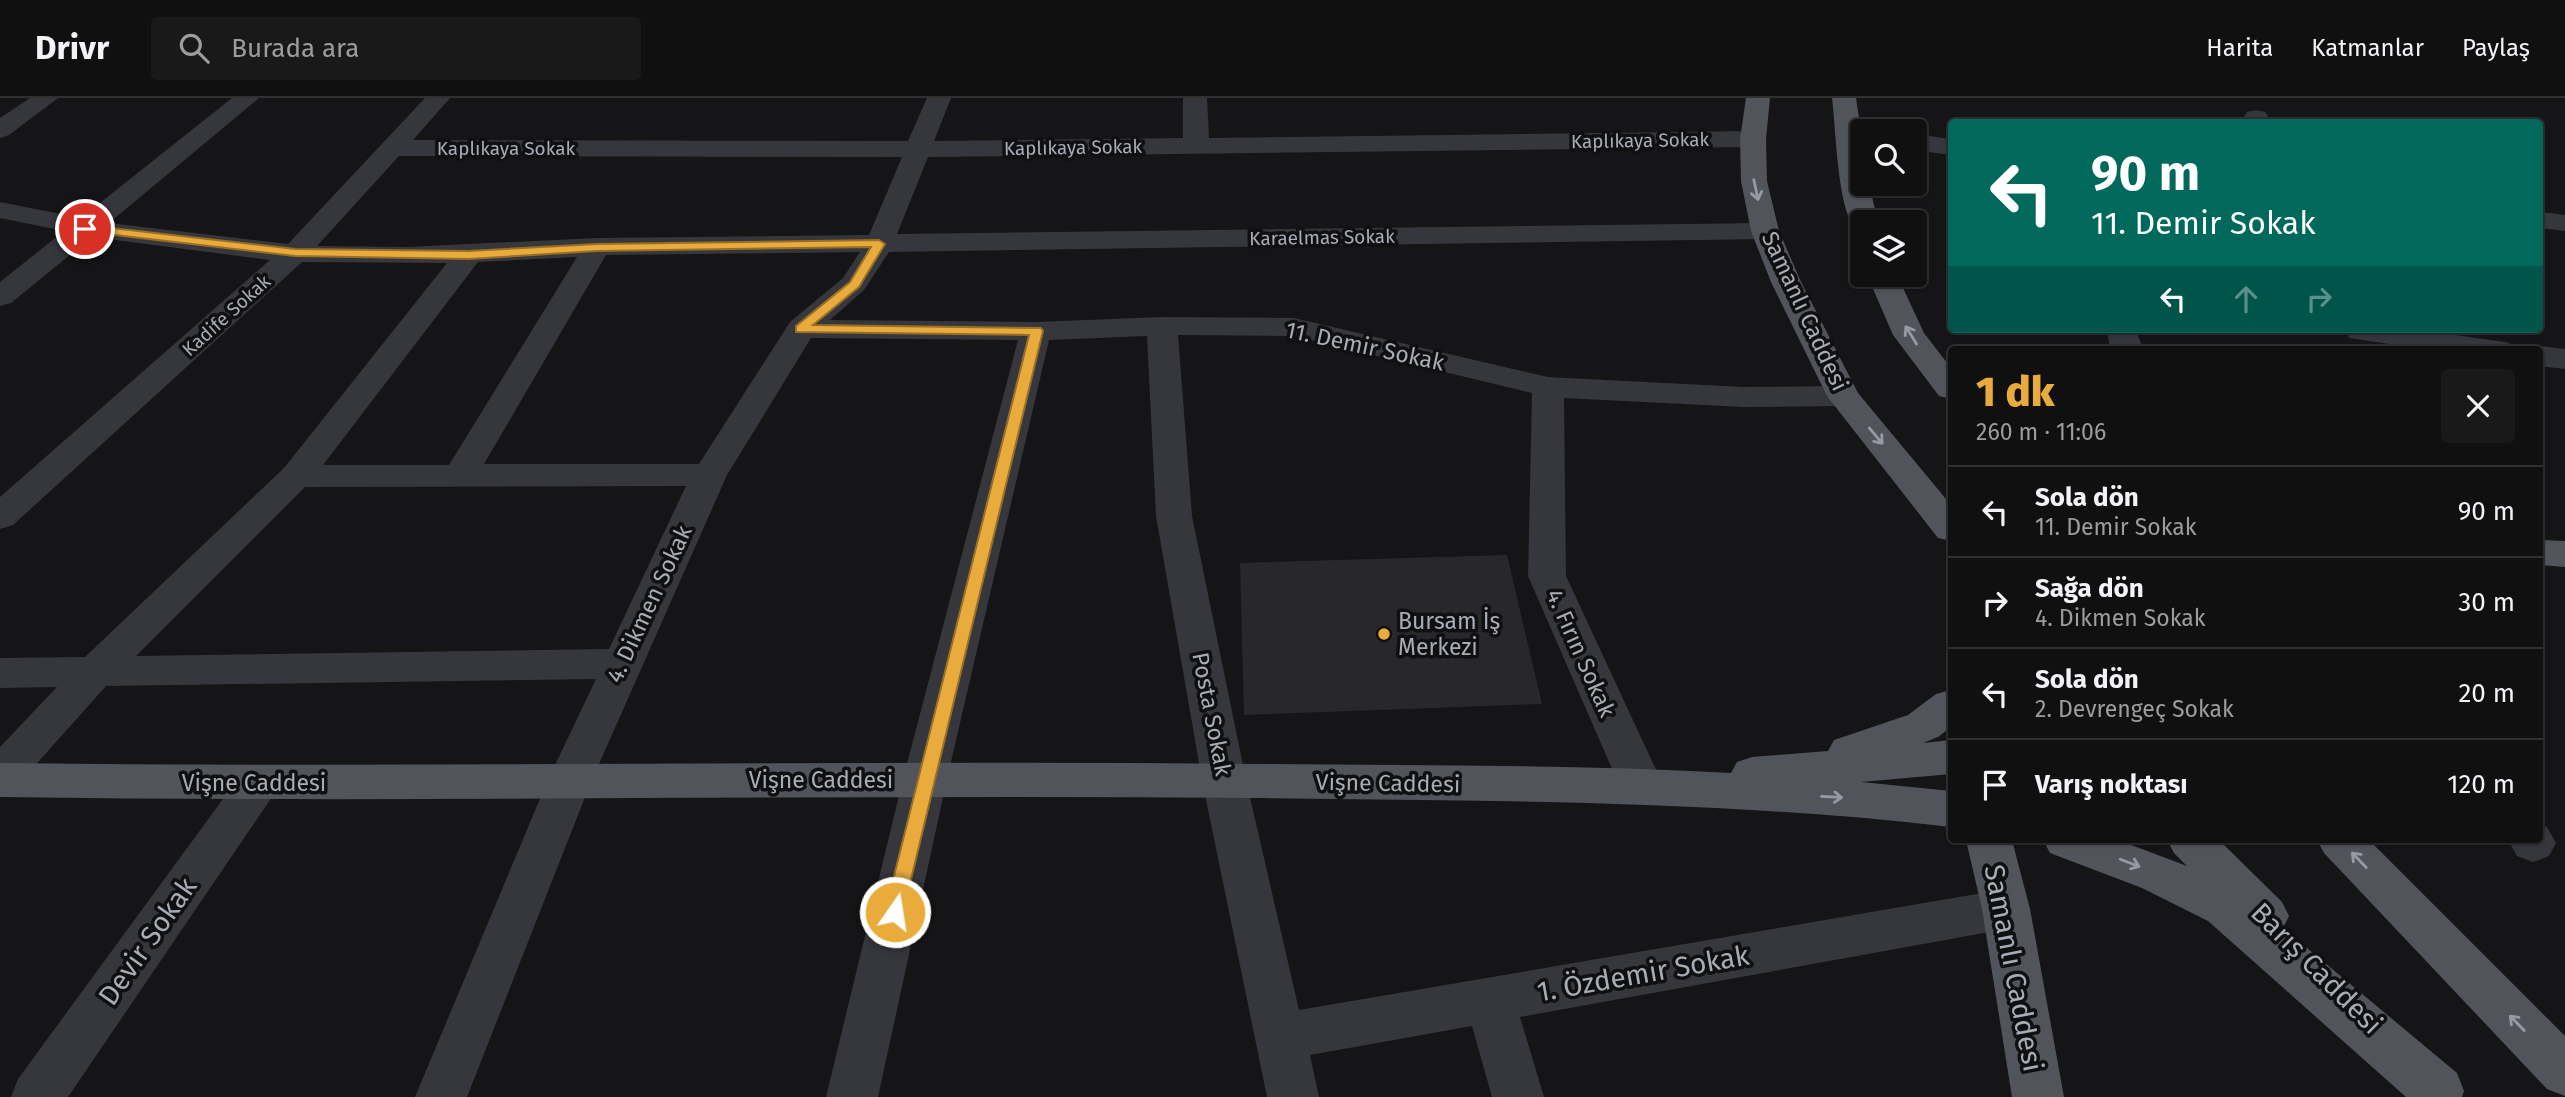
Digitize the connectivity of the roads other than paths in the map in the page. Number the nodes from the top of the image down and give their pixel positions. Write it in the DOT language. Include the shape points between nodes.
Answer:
graph roads {
  1 [pos="46,98"];
  2 [pos="247,98"];
  3 [pos="438,98"];
  4 [pos="939,98"];
  5 [pos="1195,98"];
  6 [pos="1758,98"];
  7 [pos="1844,98"];
  8 [pos="1851,119"];
  9 [pos="0,130"];
  10 [pos="1753,139"];
  11 [pos="1927,144"];
  12 [pos="1196,146"];
  13 [pos="1948,147"];
  14 [pos="392,148"];
  15 [pos="920,149"];
  16 [pos="0,210"];
  17 [pos="2543,220"];
  18 [pos="2565,223"];
  19 [pos="85,229"];
  20 [pos="1765,231"];
  21 [pos="879,244"];
  22 [pos="597,247"];
  23 [pos="295,253"];
  24 [pos="469,255"];
  25 [pos="1887,287"];
  26 [pos="0,297"];
  27 [pos="1162,326"];
  28 [pos="801,329"];
  29 [pos="1036,331"];
  30 [pos="2363,337"];
  31 [pos="2456,346"];
  32 [pos="2543,356"];
  33 [pos="2565,359"];
  34 [pos="1948,385"];
  35 [pos="1548,387"];
  36 [pos="1843,396"];
  37 [pos="709,475"];
  38 [pos="296,476"];
  39 [pos="460,476"];
  40 [pos="0,517"];
  41 [pos="1948,527"];
  42 [pos="2543,552"];
  43 [pos="2565,554"];
  44 [pos="622,664"];
  45 [pos="95,672"];
  46 [pos="0,673"];
  47 [pos="1948,707"];
  48 [pos="1948,757"];
  49 [pos="1803,769"];
  50 [pos="0,778"];
  51 [pos="925,779"];
  52 [pos="1224,780"];
  53 [pos="569,782"];
  54 [pos="257,785"];
  55 [pos="1642,786"];
  56 [pos="1948,809"];
  57 [pos="1990,843"];
  58 [pos="2074,843"];
  59 [pos="2193,843"];
  60 [pos="2343,843"];
  61 [pos="2006,909"];
  62 [pos="1489,1000"];
  63 [pos="1280,1037"];
  64 [pos="2565,1072"];
  65 [pos="2440,1094"];
  66 [pos="37,1097"];
  67 [pos="441,1097"];
  68 [pos="852,1097"];
  69 [pos="1293,1097"];
  70 [pos="1518,1097"];
  71 [pos="2038,1097"];
  1 -- 9 [label="street"];
  2 -- 19 [label="street"];
  3 -- 14 [label="street, Kadife Sokak"];
  4 -- 15 [label="street, 4. Dikmen Sokak"];
  5 -- 12 [label="street"];
  6 -- 10 [label="main road, Samanlı Caddesi"];
  7 -- 8 [label="main road"];
  10 -- 12 [label="street, Kaplıkaya Sokak"];
  10 -- 20 [label="main road, Samanlı Caddesi, one-way" via="1754,181"];
  11 -- 13 [label="street"];
  12 -- 15 [label="street, Kaplıkaya Sokak"];
  14 -- 15 [label="street, Kaplıkaya Sokak"];
  14 -- 23 [label="street, Kadife Sokak"];
  15 -- 21 [label="street, 4. Dikmen Sokak"];
  16 -- 19 [label="street, Karaelmas Sokak"];
  17 -- 18 [label="street"];
  19 -- 23 [label="street, Karaelmas Sokak"];
  19 -- 26 [label="street"];
  20 -- 21 [label="street, Karaelmas Sokak"];
  20 -- 36 [label="main road, Samanlı Caddesi"];
  21 -- 22 [label="street, Karaelmas Sokak"];
  21 -- 28 [label="street, 4. Dikmen Sokak" via="854,284"];
  22 -- 24 [label="street, Karaelmas Sokak"];
  22 -- 39 [label="street"];
  23 -- 24 [label="street, Karaelmas Sokak"];
  23 -- 40 [label="street, Kadife Sokak"];
  24 -- 38 [label="street"];
  34 -- 25 [label="main road, one-way" via="1909,335"];
  27 -- 29 [label="street, 11. Demir Sokak"];
  27 -- 35 [label="street, 11. Demir Sokak" via="1294,327"];
  27 -- 52 [label="street, Posta Sokak" via="1174,516"];
  28 -- 29 [label="street, 11. Demir Sokak"];
  28 -- 37 [label="street, 4. Dikmen Sokak"];
  29 -- 51 [label="street"];
  30 -- 31 [label="street"];
  32 -- 33 [label="street"];
  35 -- 36 [label="street, 11. Demir Sokak" via="1744,397"];
  35 -- 55 [label="street, 4. Fırın Sokak" via="1547,576"];
  36 -- 41 [label="main road, Samanlı Caddesi, one-way"];
  37 -- 39 [label="street"];
  37 -- 44 [label="street, 4. Dikmen Sokak"];
  38 -- 39 [label="street"];
  38 -- 45 [label="street"];
  42 -- 43 [label="main road"];
  44 -- 45 [label="street"];
  44 -- 53 [label="street, 4. Dikmen Sokak"];
  45 -- 46 [label="street"];
  45 -- 50 [label="street"];
  47 -- 49 [label="main road" via="1923,726"];
  48 -- 49 [label="main road"];
  49 -- 55 [label="main road"];
  50 -- 54 [label="main road, Vişne Caddesi"];
  51 -- 52 [label="main road, Vişne Caddesi"];
  51 -- 53 [label="main road, Vişne Caddesi"];
  51 -- 68 [label="street"];
  52 -- 55 [label="main road, Vişne Caddesi"];
  52 -- 63 [label="street, Posta Sokak"];
  53 -- 54 [label="main road, Vişne Caddesi"];
  53 -- 67 [label="street, 4. Dikmen Sokak"];
  54 -- 66 [label="street, Devir Sokak"];
  55 -- 56 [label="main road, one-way" via="1879,800"];
  57 -- 61 [label="main road, Samanlı Caddesi"];
  58 -- 65 [label="main road, one-way" via="2158,874 2225,907"];
  59 -- 65 [label="main road, Barış Caddesi"];
  64 -- 60 [label="main road, one-way"];
  61 -- 62 [label="street, 1. Özdemir Sokak"];
  61 -- 71 [label="main road, Samanlı Caddesi"];
  62 -- 63 [label="street, 1. Özdemir Sokak"];
  62 -- 70 [label="street"];
  63 -- 69 [label="street, Posta Sokak"];
}
